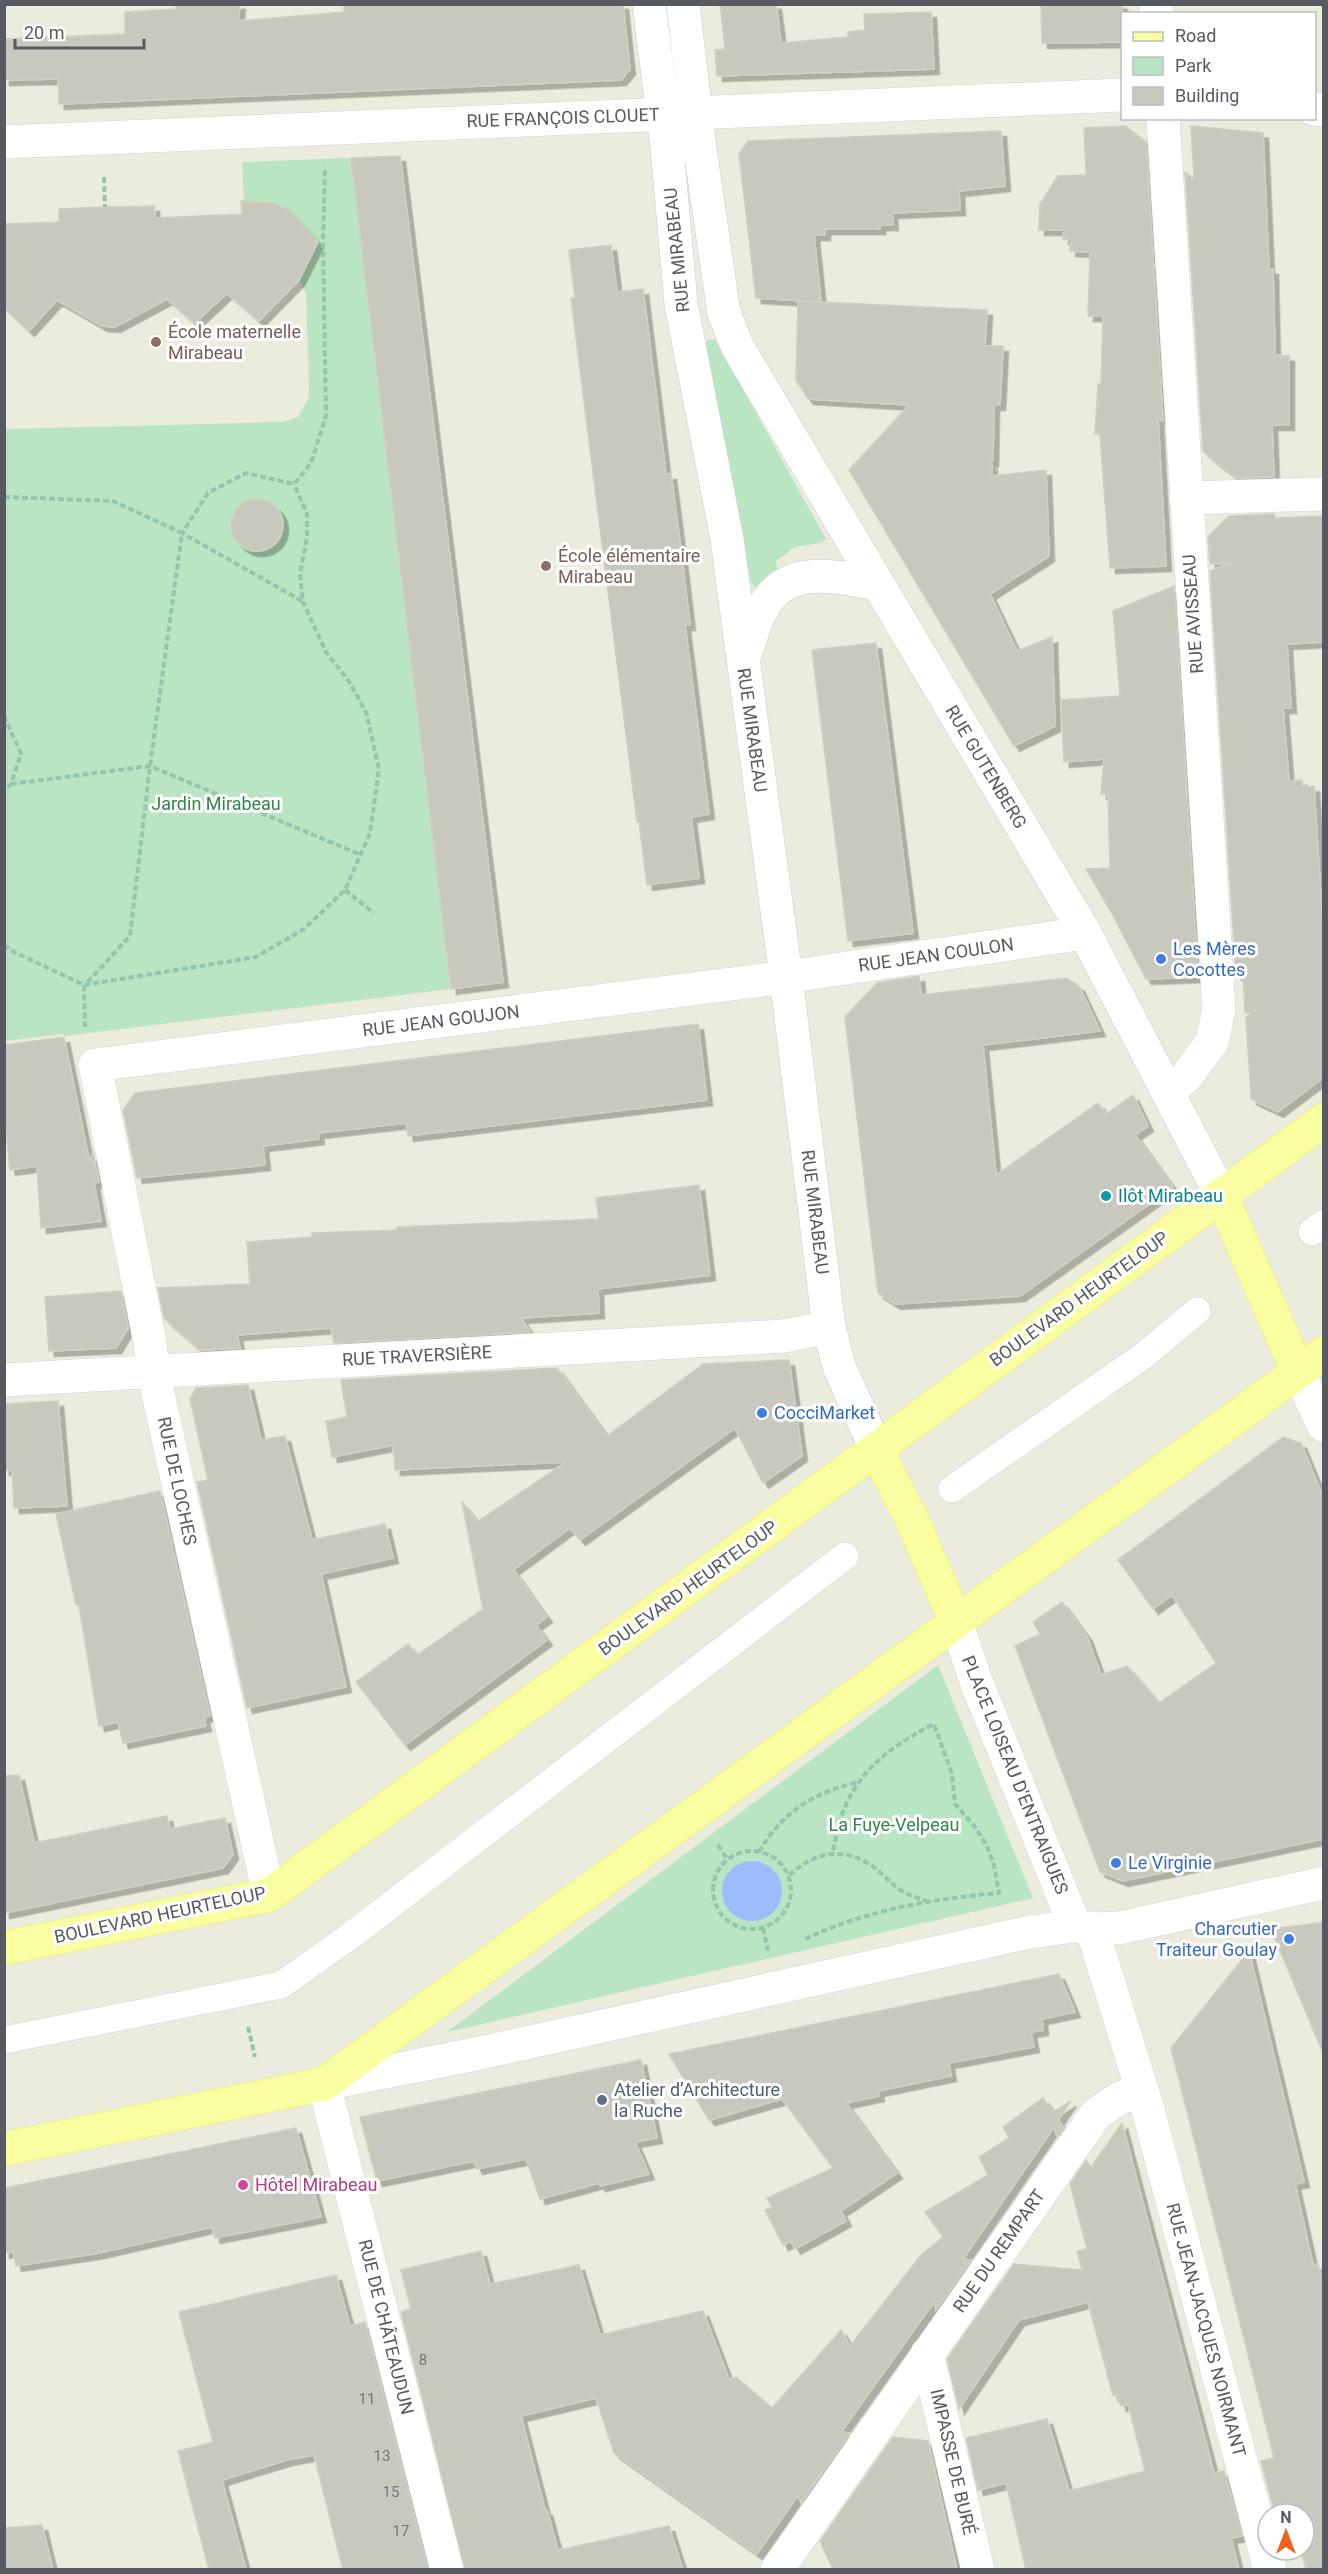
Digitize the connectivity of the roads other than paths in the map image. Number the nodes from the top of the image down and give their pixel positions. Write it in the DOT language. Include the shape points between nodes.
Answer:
graph roads {
  1 [pos="649,4"];
  2 [pos="683,4"];
  3 [pos="1121,95"];
  4 [pos="663,113"];
  5 [pos="695,113"];
  6 [pos="1163,120"];
  7 [pos="4,142"];
  8 [pos="737,346"];
  9 [pos="1323,494"];
  10 [pos="1186,498"];
  11 [pos="878,584"];
  12 [pos="743,661"];
  13 [pos="1085,933"];
  14 [pos="786,977"];
  15 [pos="95,1065"];
  16 [pos="1168,1093"];
  17 [pos="1323,1120"];
  18 [pos="1221,1195"];
  19 [pos="1197,1311"];
  20 [pos="829,1327"];
  21 [pos="1323,1353"];
  22 [pos="153,1371"];
  23 [pos="1298,1372"];
  24 [pos="4,1380"];
  25 [pos="1323,1426"];
  26 [pos="876,1449"];
  27 [pos="951,1489"];
  28 [pos="845,1556"];
  29 [pos="956,1622"];
  30 [pos="1323,1883"];
  31 [pos="268,1895"];
  32 [pos="1083,1928"];
  33 [pos="4,1948"];
  34 [pos="4,2040"];
  35 [pos="324,2084"];
  36 [pos="1142,2090"];
  37 [pos="4,2149"];
  38 [pos="927,2354"];
  39 [pos="447,2570"];
  40 [pos="777,2570"];
  41 [pos="978,2570"];
  42 [pos="1270,2570"];
  1 -- 4 [label="street, RUE MIRABEAU"];
  2 -- 5 [label="street, RUE MIRABEAU"];
  3 -- 5 [label="street, RUE FRANÇOIS CLOUET"];
  4 -- 5 [label="street, RUE FRANÇOIS CLOUET"];
  4 -- 7 [label="street, RUE FRANÇOIS CLOUET"];
  4 -- 12 [label="street, RUE MIRABEAU" via="681,304 727,539"];
  5 -- 8 [label="street, RUE MIRABEAU" via="724,313"];
  6 -- 10 [label="street, RUE AVISSEAU"];
  8 -- 11 [label="street, RUE GUTENBERG"];
  9 -- 10 [label="street"];
  10 -- 16 [label="street, RUE AVISSEAU" via="1219,1009 1212,1042 1187,1076"];
  11 -- 12 [label="street" via="809,575 784,585 771,595 759,614"];
  11 -- 13 [label="street, RUE GUTENBERG"];
  12 -- 14 [label="street, RUE MIRABEAU"];
  13 -- 14 [label="street, RUE JEAN COULON"];
  13 -- 16 [label="street, RUE GUTENBERG"];
  14 -- 15 [label="street, RUE JEAN GOUJON"];
  14 -- 20 [label="street, RUE MIRABEAU"];
  15 -- 22 [label="street, RUE DE LOCHES"];
  16 -- 18 [label="street, RUE GUTENBERG"];
  17 -- 18 [label="main road, BOULEVARD HEURTELOUP"];
  18 -- 23 [label="main road"];
  18 -- 26 [label="main road, BOULEVARD HEURTELOUP"];
  19 -- 27 [label="street" via="1143,1356"];
  20 -- 22 [label="street, RUE TRAVERSIÈRE" via="784,1336"];
  20 -- 26 [label="street, RUE MIRABEAU" via="839,1366"];
  21 -- 23 [label="main road"];
  22 -- 24 [label="street, RUE TRAVERSIÈRE"];
  22 -- 31 [label="street, RUE DE LOCHES"];
  23 -- 25 [label="street"];
  23 -- 29 [label="main road"];
  26 -- 29 [label="main road" via="914,1524"];
  26 -- 31 [label="main road, BOULEVARD HEURTELOUP"];
  28 -- 34 [label="street" via="281,1985"];
  29 -- 32 [label="street, PLACE LOISEAU D'ENTRAIGUES" via="976,1681"];
  29 -- 35 [label="main road"];
  30 -- 32 [label="street" via="1119,1928"];
  31 -- 33 [label="main road, BOULEVARD HEURTELOUP"];
  32 -- 35 [label="street" via="1030,1932"];
  32 -- 36 [label="street"];
  35 -- 37 [label="main road"];
  35 -- 39 [label="street, RUE DE CHÂTEAUDUN"];
  36 -- 38 [label="street, RUE DU REMPART" via="1120,2098 1096,2114"];
  36 -- 42 [label="street, RUE JEAN-JACQUES NOIRMANT"];
  38 -- 40 [label="street, RUE DU REMPART"];
  38 -- 41 [label="street, IMPASSE DE BURÉ"];
}
